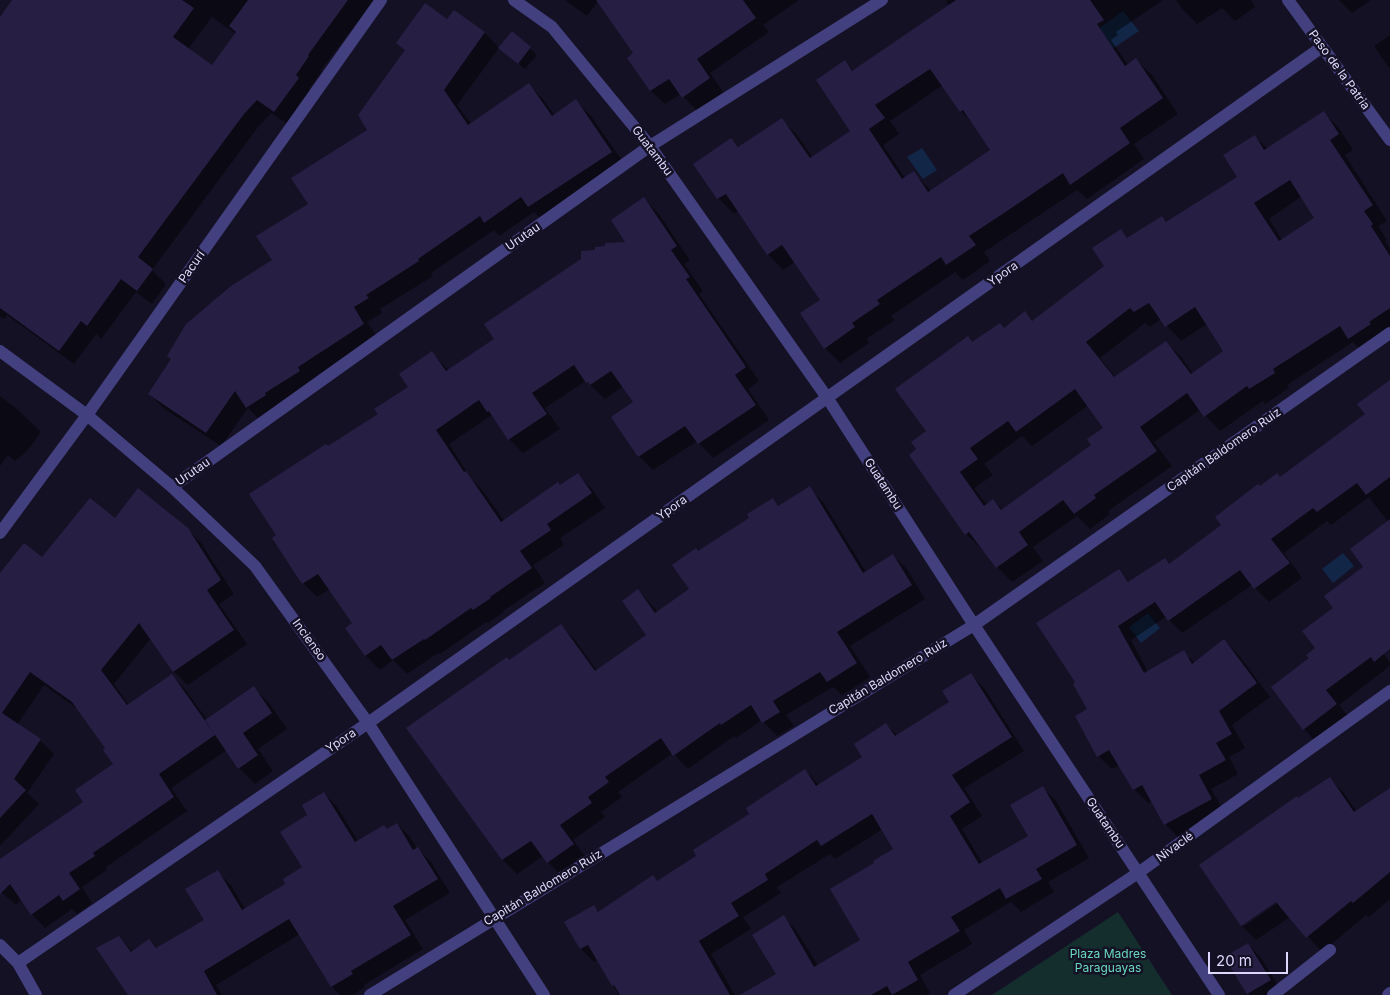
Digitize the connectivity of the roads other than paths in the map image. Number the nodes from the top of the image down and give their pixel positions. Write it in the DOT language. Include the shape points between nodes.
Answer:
graph roads {
  1 [pos="381,0"];
  2 [pos="514,0"];
  3 [pos="882,0"];
  4 [pos="1288,0"];
  5 [pos="1322,47"];
  6 [pos="1390,140"];
  7 [pos="650,146"];
  8 [pos="1390,334"];
  9 [pos="0,351"];
  10 [pos="828,399"];
  11 [pos="87,415"];
  12 [pos="172,487"];
  13 [pos="0,533"];
  14 [pos="974,625"];
  15 [pos="1390,691"];
  16 [pos="368,723"];
  17 [pos="1138,873"];
  18 [pos="494,918"];
  19 [pos="0,945"];
  20 [pos="1330,950"];
  21 [pos="18,963"];
  22 [pos="36,995"];
  23 [pos="370,995"];
  24 [pos="544,995"];
  25 [pos="954,995"];
  26 [pos="1219,995"];
  27 [pos="1273,995"];
  1 -- 11 [label="street, Pacurí"];
  2 -- 7 [label="street, Guatambu" via="552,27"];
  3 -- 7 [label="street, Urutau"];
  4 -- 5 [label="street, Paso de la Patria"];
  5 -- 6 [label="street, Paso de la Patria"];
  5 -- 10 [label="street, Ypora"];
  7 -- 10 [label="street, Guatambu"];
  7 -- 12 [label="street, Urutau"];
  8 -- 14 [label="street, Capitán Baldomero Ruiz"];
  9 -- 11 [label="street, Incienso"];
  10 -- 14 [label="street, Guatambu"];
  10 -- 16 [label="street, Ypora"];
  11 -- 12 [label="street, Incienso"];
  11 -- 13 [label="street, Pacurí"];
  12 -- 16 [label="street, Incienso" via="255,566"];
  14 -- 17 [label="street, Guatambu"];
  14 -- 18 [label="street, Capitán Baldomero Ruiz"];
  15 -- 17 [label="street, Nivaclé"];
  16 -- 18 [label="street, Incienso"];
  16 -- 21 [label="street, Ypora"];
  17 -- 25 [label="street, Nivaclé"];
  17 -- 26 [label="street, Guatambu"];
  18 -- 23 [label="street, Capitán Baldomero Ruiz"];
  18 -- 24 [label="street, Incienso"];
  19 -- 21 [label="street"];
  20 -- 27 [label="street"];
  21 -- 22 [label="street"];
}
